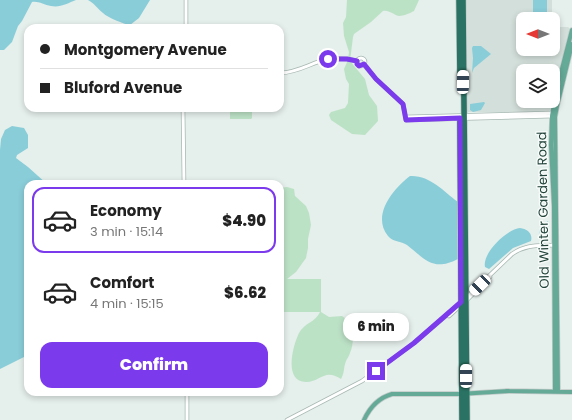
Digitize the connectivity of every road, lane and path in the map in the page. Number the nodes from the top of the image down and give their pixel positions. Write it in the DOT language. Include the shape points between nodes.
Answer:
graph roads {
  1 [pos="186,0"];
  2 [pos="459,0"];
  3 [pos="463,0"];
  4 [pos="186,24"];
  5 [pos="572,30"];
  6 [pos="572,44"];
  7 [pos="357,61"];
  8 [pos="364,64"];
  9 [pos="284,73"];
  10 [pos="183,112"];
  11 [pos="554,115"];
  12 [pos="438,116"];
  13 [pos="462,117"];
  14 [pos="406,119"];
  15 [pos="426,119"];
  16 [pos="184,180"];
  17 [pos="460,193"];
  18 [pos="465,199"];
  19 [pos="463,215"];
  20 [pos="463,233"];
  21 [pos="556,245"];
  22 [pos="490,276"];
  23 [pos="465,286"];
  24 [pos="472,292"];
  25 [pos="463,302"];
  26 [pos="454,311"];
  27 [pos="461,314"];
  28 [pos="425,334"];
  29 [pos="464,392"];
  30 [pos="557,392"];
  31 [pos="572,392"];
  32 [pos="187,396"];
  33 [pos="187,420"];
  34 [pos="288,420"];
  35 [pos="364,420"];
  36 [pos="462,420"];
  37 [pos="466,420"];
  1 -- 4 [label="street"];
  2 -- 13 [label="highway"];
  3 -- 13 [label="highway"];
  5 -- 11 [label="main road, Old Winter Garden Road" via="556,92"];
  6 -- 11 [label="main road, Old Winter Garden Road"];
  7 -- 8 [label="street" via="359,66"];
  7 -- 8 [label="street" via="363,59"];
  7 -- 9 [label="street" via="328,59 295,72"];
  8 -- 14 [label="street" via="403,104"];
  10 -- 16 [label="street"];
  11 -- 13 [label="street"];
  11 -- 21 [label="main road, Old Winter Garden Road"];
  12 -- 13 [label="street"];
  12 -- 14 [label="street"];
  12 -- 15 [label="street"];
  13 -- 15 [label="street"];
  13 -- 17 [label="highway"];
  13 -- 18 [label="highway"];
  14 -- 15 [label="street"];
  17 -- 18 [label="highway"];
  17 -- 19 [label="highway"];
  18 -- 19 [label="highway"];
  19 -- 20 [label="highway"];
  20 -- 23 [label="highway"];
  20 -- 25 [label="highway"];
  21 -- 22 [label="street" via="532,246 519,250"];
  21 -- 30 [label="main road, Old Winter Garden Road"];
  22 -- 24 [label="street"];
  22 -- 25 [label="street"];
  23 -- 24 [label="street"];
  23 -- 25 [label="highway"];
  24 -- 25 [label="street"];
  25 -- 26 [label="street"];
  25 -- 27 [label="highway"];
  25 -- 28 [label="street"];
  25 -- 29 [label="highway"];
  26 -- 27 [label="street"];
  26 -- 28 [label="street"];
  27 -- 29 [label="highway"];
  28 -- 34 [label="street" via="362,381"];
  29 -- 30 [label="main road"];
  29 -- 35 [label="main road" via="392,394 372,407"];
  29 -- 36 [label="highway"];
  29 -- 37 [label="highway"];
  30 -- 31 [label="main road"];
  32 -- 33 [label="street"];
}
